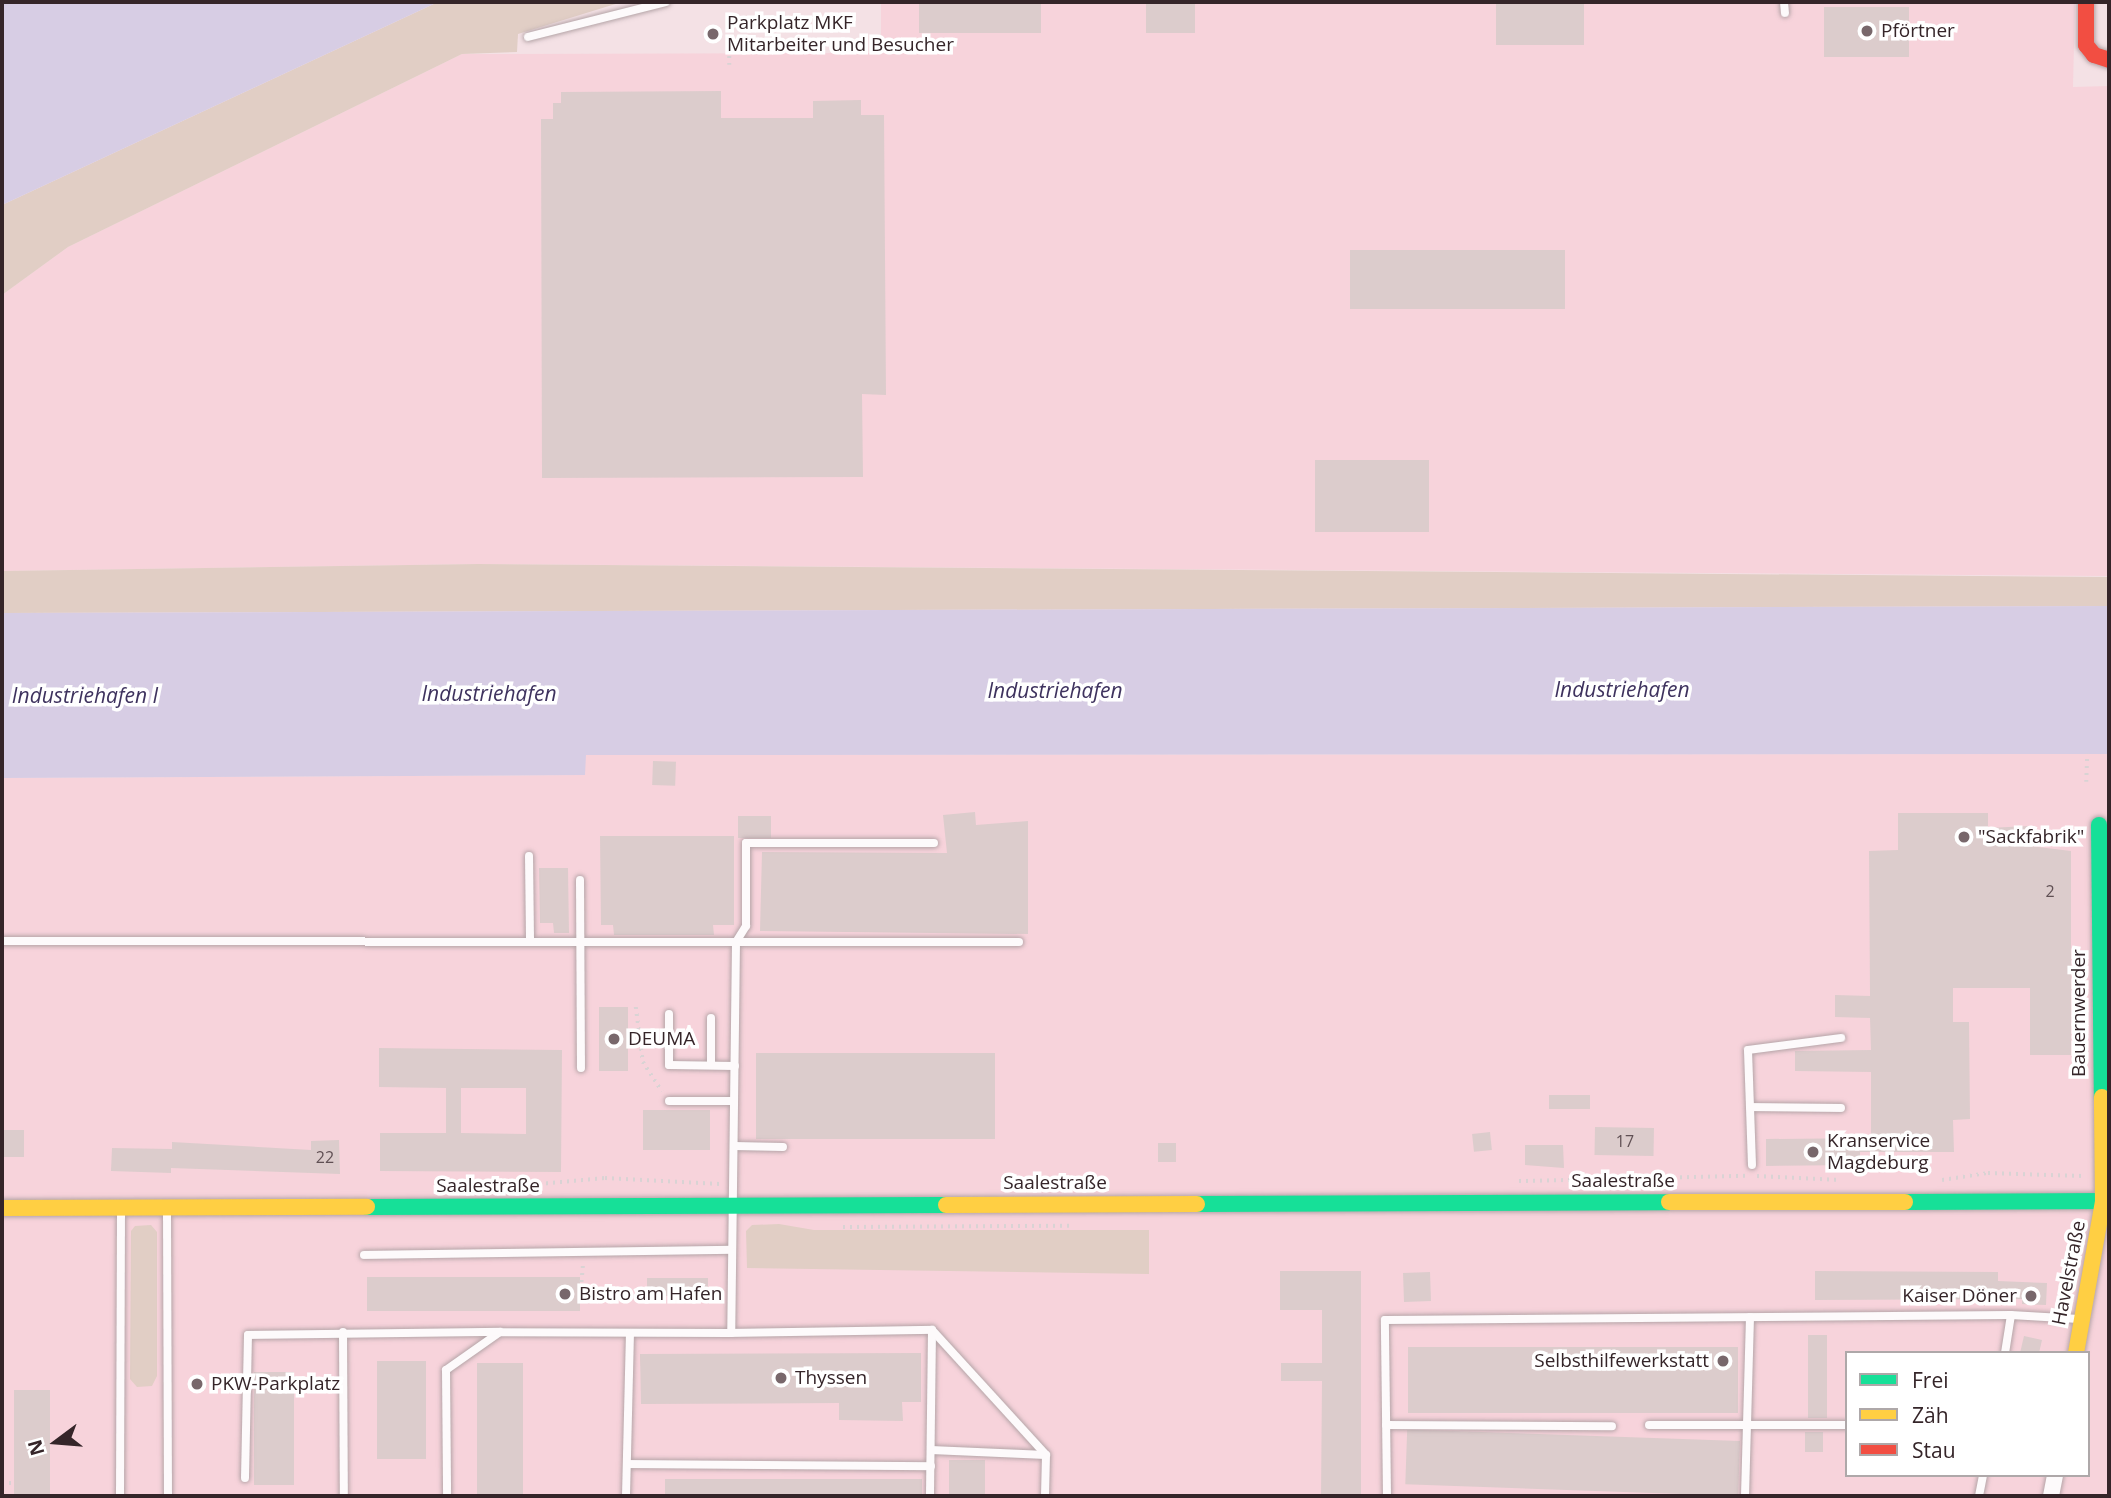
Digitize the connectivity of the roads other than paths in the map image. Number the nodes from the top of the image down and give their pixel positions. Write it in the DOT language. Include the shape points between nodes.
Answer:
graph roads {
  1 [pos="666,2"];
  2 [pos="1784,2"];
  3 [pos="2086,2"];
  4 [pos="1784,13"];
  5 [pos="528,37"];
  6 [pos="2108,60"];
  7 [pos="2099,825"];
  8 [pos="934,843"];
  9 [pos="529,856"];
  10 [pos="580,880"];
  11 [pos="2,940"];
  12 [pos="530,942"];
  13 [pos="579,942"];
  14 [pos="736,942"];
  15 [pos="1018,942"];
  16 [pos="668,1014"];
  17 [pos="711,1018"];
  18 [pos="1841,1038"];
  19 [pos="711,1065"];
  20 [pos="735,1066"];
  21 [pos="581,1068"];
  22 [pos="669,1101"];
  23 [pos="734,1101"];
  24 [pos="1750,1107"];
  25 [pos="1841,1108"];
  26 [pos="734,1146"];
  27 [pos="783,1146"];
  28 [pos="1752,1165"];
  29 [pos="2106,1201"];
  30 [pos="729,1206"];
  31 [pos="2,1208"];
  32 [pos="121,1208"];
  33 [pos="167,1208"];
  34 [pos="730,1250"];
  35 [pos="364,1255"];
  36 [pos="2011,1315"];
  37 [pos="1750,1317"];
  38 [pos="2082,1320"];
  39 [pos="932,1331"];
  40 [pos="343,1332"];
  41 [pos="500,1332"];
  42 [pos="630,1333"];
  43 [pos="731,1333"];
  44 [pos="2005,1351"];
  45 [pos="2076,1351"];
  46 [pos="1386,1425"];
  47 [pos="1648,1425"];
  48 [pos="1747,1425"];
  49 [pos="1845,1425"];
  50 [pos="1612,1426"];
  51 [pos="931,1450"];
  52 [pos="1046,1455"];
  53 [pos="627,1464"];
  54 [pos="931,1466"];
  55 [pos="1983,1477"];
  56 [pos="2055,1477"];
  57 [pos="245,1478"];
  58 [pos="120,1496"];
  59 [pos="168,1496"];
  60 [pos="344,1496"];
  61 [pos="447,1496"];
  62 [pos="626,1496"];
  63 [pos="930,1496"];
  64 [pos="1045,1496"];
  65 [pos="1387,1496"];
  66 [pos="1745,1496"];
  67 [pos="1979,1496"];
  68 [pos="2051,1496"];
  1 -- 5 [label="lane"];
  2 -- 4 [label="lane"];
  3 -- 6 [label="main road" via="2086,45 2094,55"];
  7 -- 29 [label="main road, Bauernwerder"];
  8 -- 14 [label="lane" via="746,843 746,926"];
  9 -- 12 [label="lane"];
  10 -- 13 [label="lane"];
  11 -- 12 [label="lane"];
  12 -- 13 [label="lane"];
  13 -- 14 [label="lane"];
  13 -- 21 [label="lane"];
  14 -- 15 [label="lane"];
  14 -- 20 [label="lane"];
  16 -- 19 [label="lane" via="669,1065"];
  17 -- 19 [label="lane"];
  18 -- 24 [label="lane" via="1748,1051"];
  19 -- 20 [label="lane"];
  20 -- 23 [label="lane"];
  22 -- 23 [label="lane"];
  23 -- 26 [label="lane"];
  24 -- 25 [label="lane"];
  24 -- 28 [label="lane"];
  26 -- 27 [label="lane"];
  26 -- 30 [label="lane"];
  29 -- 30 [label="main road, Saalestraße"];
  29 -- 38 [label="main road, Havelstraße"];
  30 -- 33 [label="main road, Saalestraße"];
  30 -- 34 [label="lane"];
  31 -- 32 [label="main road, Saalestraße"];
  32 -- 33 [label="main road, Saalestraße"];
  32 -- 58 [label="lane"];
  33 -- 59 [label="lane"];
  34 -- 35 [label="lane"];
  34 -- 43 [label="lane"];
  36 -- 37 [label="lane"];
  36 -- 38 [label="lane"];
  36 -- 44 [label="lane"];
  37 -- 46 [label="lane" via="1385,1320"];
  37 -- 48 [label="lane"];
  38 -- 45 [label="main road, Havelstraße"];
  39 -- 43 [label="lane"];
  39 -- 51 [label="lane"];
  39 -- 52 [label="lane"];
  40 -- 41 [label="lane"];
  40 -- 57 [label="lane" via="248,1335"];
  40 -- 60 [label="lane"];
  41 -- 42 [label="lane"];
  41 -- 61 [label="lane" via="446,1370"];
  42 -- 43 [label="lane"];
  42 -- 53 [label="lane"];
  46 -- 50 [label="lane"];
  46 -- 65 [label="lane"];
  47 -- 48 [label="lane"];
  48 -- 49 [label="lane"];
  48 -- 66 [label="lane"];
  51 -- 52 [label="lane"];
  51 -- 54 [label="lane"];
  52 -- 64 [label="lane"];
  53 -- 54 [label="lane"];
  53 -- 62 [label="lane"];
  54 -- 63 [label="lane"];
  55 -- 67 [label="lane"];
  56 -- 68 [label="street"];
}
